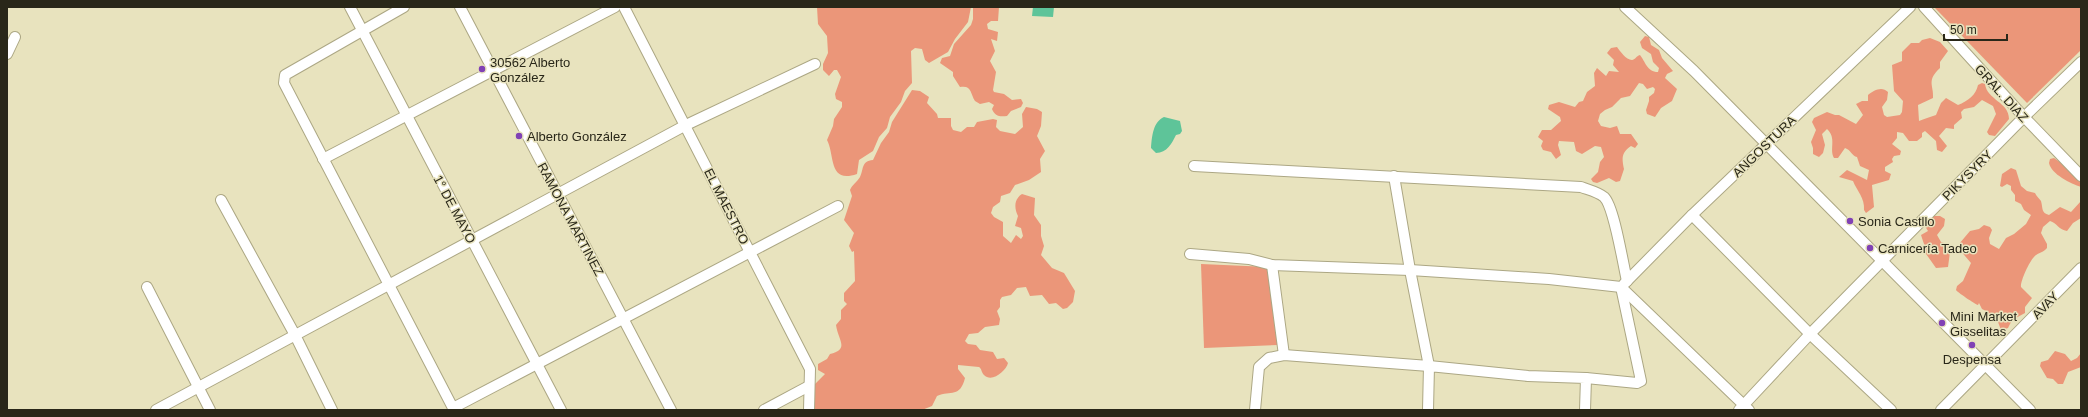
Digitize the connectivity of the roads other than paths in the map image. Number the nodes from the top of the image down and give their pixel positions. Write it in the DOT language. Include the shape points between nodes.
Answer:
graph roads {
  1 [pos="350,7"];
  2 [pos="404,7"];
  3 [pos="460,7"];
  4 [pos="615,7"];
  5 [pos="624,7"];
  6 [pos="1625,7"];
  7 [pos="1910,7"];
  8 [pos="1924,7"];
  9 [pos="362,31"];
  10 [pos="14,37"];
  11 [pos="7,54"];
  12 [pos="2081,62"];
  13 [pos="815,64"];
  14 [pos="494,70"];
  15 [pos="406,116"];
  16 [pos="2024,117"];
  17 [pos="686,125"];
  18 [pos="1765,145"];
  19 [pos="323,159"];
  20 [pos="1194,166"];
  21 [pos="1394,176"];
  22 [pos="2081,176"];
  23 [pos="558,194"];
  24 [pos="221,200"];
  25 [pos="838,206"];
  26 [pos="1692,215"];
  27 [pos="472,240"];
  28 [pos="751,252"];
  29 [pos="1190,254"];
  30 [pos="1882,261"];
  31 [pos="1272,265"];
  32 [pos="2081,268"];
  33 [pos="1410,270"];
  34 [pos="1624,284"];
  35 [pos="389,285"];
  36 [pos="147,287"];
  37 [pos="623,319"];
  38 [pos="1810,334"];
  39 [pos="295,335"];
  40 [pos="1284,355"];
  41 [pos="537,364"];
  42 [pos="1986,365"];
  43 [pos="1430,366"];
  44 [pos="1586,378"];
  45 [pos="809,386"];
  46 [pos="198,387"];
  47 [pos="1744,408"];
  48 [pos="453,409"];
  49 [pos="156,410"];
  50 [pos="210,410"];
  51 [pos="332,410"];
  52 [pos="561,410"];
  53 [pos="671,410"];
  54 [pos="764,410"];
  55 [pos="809,410"];
  56 [pos="1256,410"];
  57 [pos="1428,410"];
  58 [pos="1585,410"];
  59 [pos="1891,410"];
  60 [pos="1941,410"];
  61 [pos="2030,410"];
  1 -- 9 [label="street, 1° DE MAYO"];
  2 -- 9 [label="street"];
  3 -- 14 [label="street, RAMONA MARTINEZ"];
  4 -- 14 [label="street"];
  5 -- 17 [label="street, EL MAESTRO"];
  6 -- 18 [label="street" via="1694,71"];
  7 -- 18 [label="street, ANGOSTURA"];
  8 -- 16 [label="street, GRAL. DIAZ"];
  9 -- 15 [label="street, 1° DE MAYO"];
  9 -- 19 [label="street" via="285,75 284,83"];
  10 -- 11 [label="street"];
  12 -- 16 [label="street, PIKYSYRY"];
  13 -- 17 [label="street"];
  14 -- 15 [label="street"];
  14 -- 23 [label="street, RAMONA MARTINEZ"];
  15 -- 19 [label="street"];
  15 -- 27 [label="street, 1° DE MAYO"];
  16 -- 22 [label="street, GRAL. DIAZ"];
  16 -- 30 [label="street, PIKYSYRY"];
  17 -- 23 [label="street"];
  17 -- 28 [label="street, EL MAESTRO"];
  18 -- 26 [label="street, ANGOSTURA"];
  18 -- 30 [label="street"];
  19 -- 35 [label="street"];
  20 -- 21 [label="street"];
  21 -- 33 [label="street"];
  21 -- 34 [label="street" via="1581,187 1599,193 1612,211"];
  23 -- 27 [label="street"];
  23 -- 37 [label="street, RAMONA MARTINEZ"];
  24 -- 39 [label="street"];
  25 -- 28 [label="street"];
  26 -- 34 [label="street, ANGOSTURA"];
  26 -- 38 [label="street"];
  27 -- 35 [label="street"];
  27 -- 41 [label="street, 1° DE MAYO"];
  28 -- 37 [label="street"];
  28 -- 45 [label="street, EL MAESTRO" via="810,369"];
  29 -- 31 [label="street"];
  30 -- 38 [label="street, PIKYSYRY"];
  30 -- 42 [label="street"];
  31 -- 33 [label="street"];
  31 -- 40 [label="street"];
  32 -- 42 [label="street, AVAY"];
  33 -- 34 [label="street"];
  33 -- 43 [label="street"];
  34 -- 44 [label="street" via="1641,381 1637,383"];
  34 -- 47 [label="street"];
  35 -- 39 [label="street"];
  35 -- 48 [label="street"];
  36 -- 46 [label="street"];
  37 -- 41 [label="street"];
  37 -- 53 [label="street, RAMONA MARTINEZ"];
  38 -- 47 [label="street, PIKYSYRY"];
  38 -- 59 [label="street"];
  39 -- 46 [label="street"];
  39 -- 51 [label="street"];
  40 -- 43 [label="street"];
  40 -- 56 [label="street" via="1269,358 1259,367"];
  41 -- 48 [label="street"];
  41 -- 52 [label="street, 1° DE MAYO"];
  42 -- 60 [label="street, AVAY"];
  42 -- 61 [label="street"];
  43 -- 44 [label="street" via="1528,376"];
  43 -- 57 [label="street"];
  44 -- 58 [label="street"];
  45 -- 54 [label="street"];
  45 -- 55 [label="street, EL MAESTRO"];
  46 -- 49 [label="street"];
  46 -- 50 [label="street"];
}
